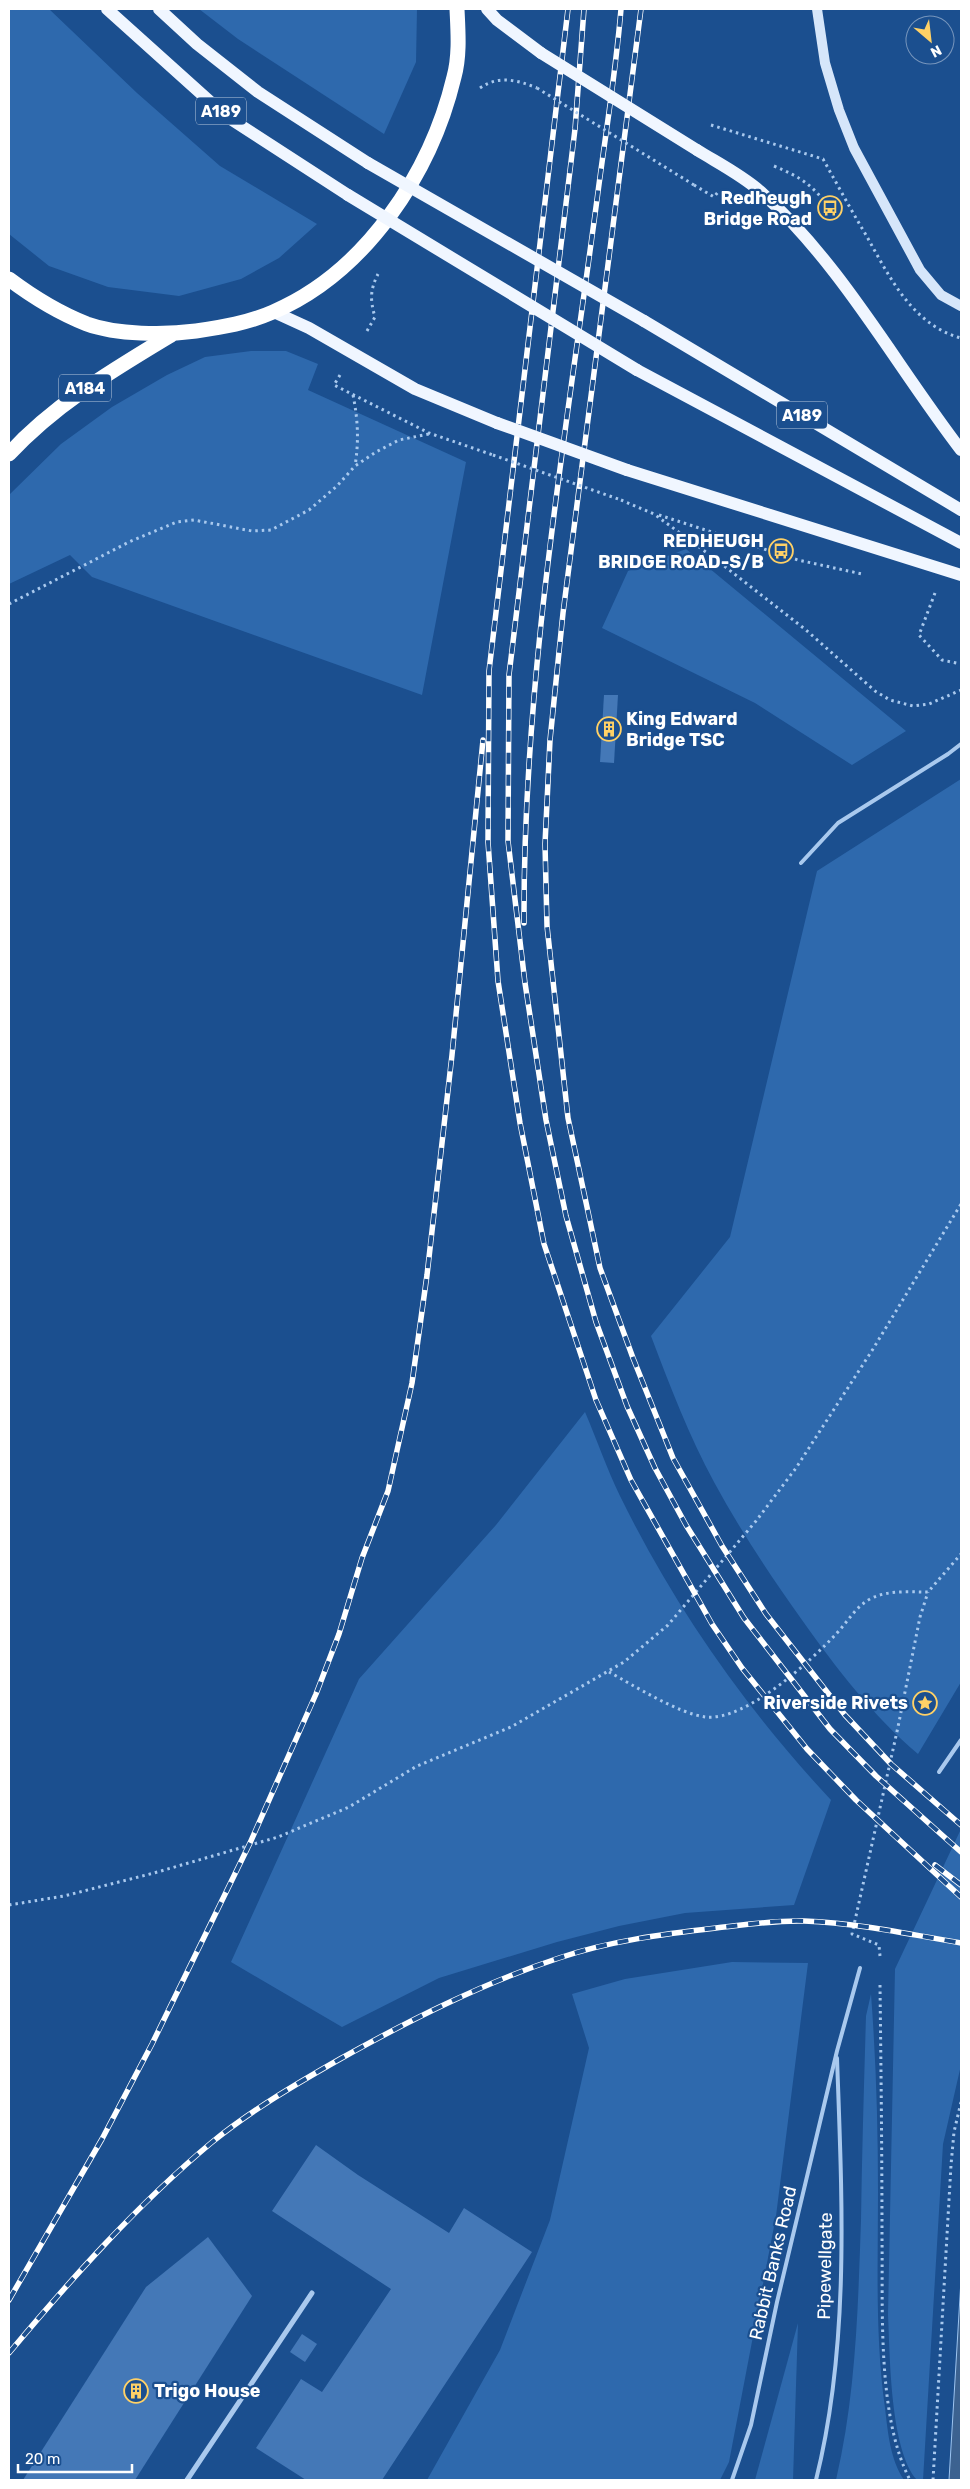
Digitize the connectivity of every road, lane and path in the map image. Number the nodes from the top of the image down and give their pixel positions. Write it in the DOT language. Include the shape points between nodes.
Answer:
graph roads {
  1 [pos="107,9"];
  2 [pos="159,9"];
  3 [pos="457,9"];
  4 [pos="487,9"];
  5 [pos="817,9"];
  6 [pos="537,88"];
  7 [pos="706,122"];
  8 [pos="694,185"];
  9 [pos="9,279"];
  10 [pos="961,306"];
  11 [pos="274,312"];
  12 [pos="171,334"];
  13 [pos="961,338"];
  14 [pos="353,395"];
  15 [pos="961,450"];
  16 [pos="9,454"];
  17 [pos="355,466"];
  18 [pos="961,510"];
  19 [pos="654,514"];
  20 [pos="961,543"];
  21 [pos="961,575"];
  22 [pos="871,576"];
  23 [pos="926,589"];
  24 [pos="935,592"];
  25 [pos="944,594"];
  26 [pos="9,604"];
  27 [pos="961,664"];
  28 [pos="961,690"];
  29 [pos="961,744"];
  30 [pos="801,863"];
  31 [pos="961,1204"];
  32 [pos="961,1554"];
  33 [pos="928,1592"];
  34 [pos="609,1672"];
  35 [pos="961,1740"];
  36 [pos="939,1772"];
  37 [pos="9,1905"];
  38 [pos="880,1964"];
  39 [pos="860,1968"];
  40 [pos="880,1983"];
  41 [pos="837,2051"];
  42 [pos="961,2102"];
  43 [pos="312,2293"];
  44 [pos="187,2480"];
  45 [pos="732,2480"];
  46 [pos="816,2480"];
  47 [pos="910,2480"];
  48 [pos="933,2480"];
  1 -- 20 [label="main road, A189, bridge" via="226,116 348,195 637,370"];
  2 -- 18 [label="main road, A189, bridge" via="258,92 368,163 644,321"];
  3 -- 11 [label="highway" via="458,35 452,84 427,155 399,203 346,263 315,288"];
  4 -- 15 [label="main road, bridge" via="541,53 760,191 842,281"];
  5 -- 10 [label="street" via="825,63 854,148 920,270 941,295"];
  6 -- 8 [label="path, bridge"];
  7 -- 13 [label="path" via="727,132 822,159 903,297 934,327"];
  9 -- 12 [label="highway" via="33,298 88,324 131,332"];
  11 -- 12 [label="highway" via="234,326"];
  11 -- 21 [label="main road, bridge" via="309,328 415,389 497,423 627,470"];
  12 -- 16 [label="highway, A184" via="66,402"];
  14 -- 17 [label="path" via="359,444"];
  17 -- 19 [label="path, bridge" via="399,440 429,433"];
  17 -- 26 [label="path" via="309,510 271,530 252,531 194,520 177,522 128,542"];
  19 -- 22 [label="path" via="798,560"];
  19 -- 28 [label="path" via="806,630 890,700 913,706 929,704"];
  23 -- 24 [label="path"];
  24 -- 25 [label="path"];
  24 -- 27 [label="path" via="918,635 942,660"];
  29 -- 30 [label="lane" via="838,823"];
  31 -- 34 [label="path" via="796,1468 668,1625"];
  32 -- 33 [label="path"];
  33 -- 34 [label="path" via="886,1593 870,1599 854,1611 814,1656 786,1678 735,1712 719,1717 686,1712"];
  33 -- 38 [label="path" via="852,1934 880,1944"];
  34 -- 37 [label="path" via="511,1727 417,1766 349,1807 278,1837 64,1896"];
  35 -- 36 [label="lane"];
  39 -- 41 [label="lane, Rabbit Banks Road"];
  40 -- 47 [label="path" via="884,2361 894,2434"];
  41 -- 45 [label="lane, Rabbit Banks Road" via="751,2425"];
  41 -- 46 [label="lane, Pipewellgate" via="841,2172 838,2315 832,2403"];
  42 -- 48 [label="path" via="954,2132 949,2185"];
  43 -- 44 [label="street"];
}
